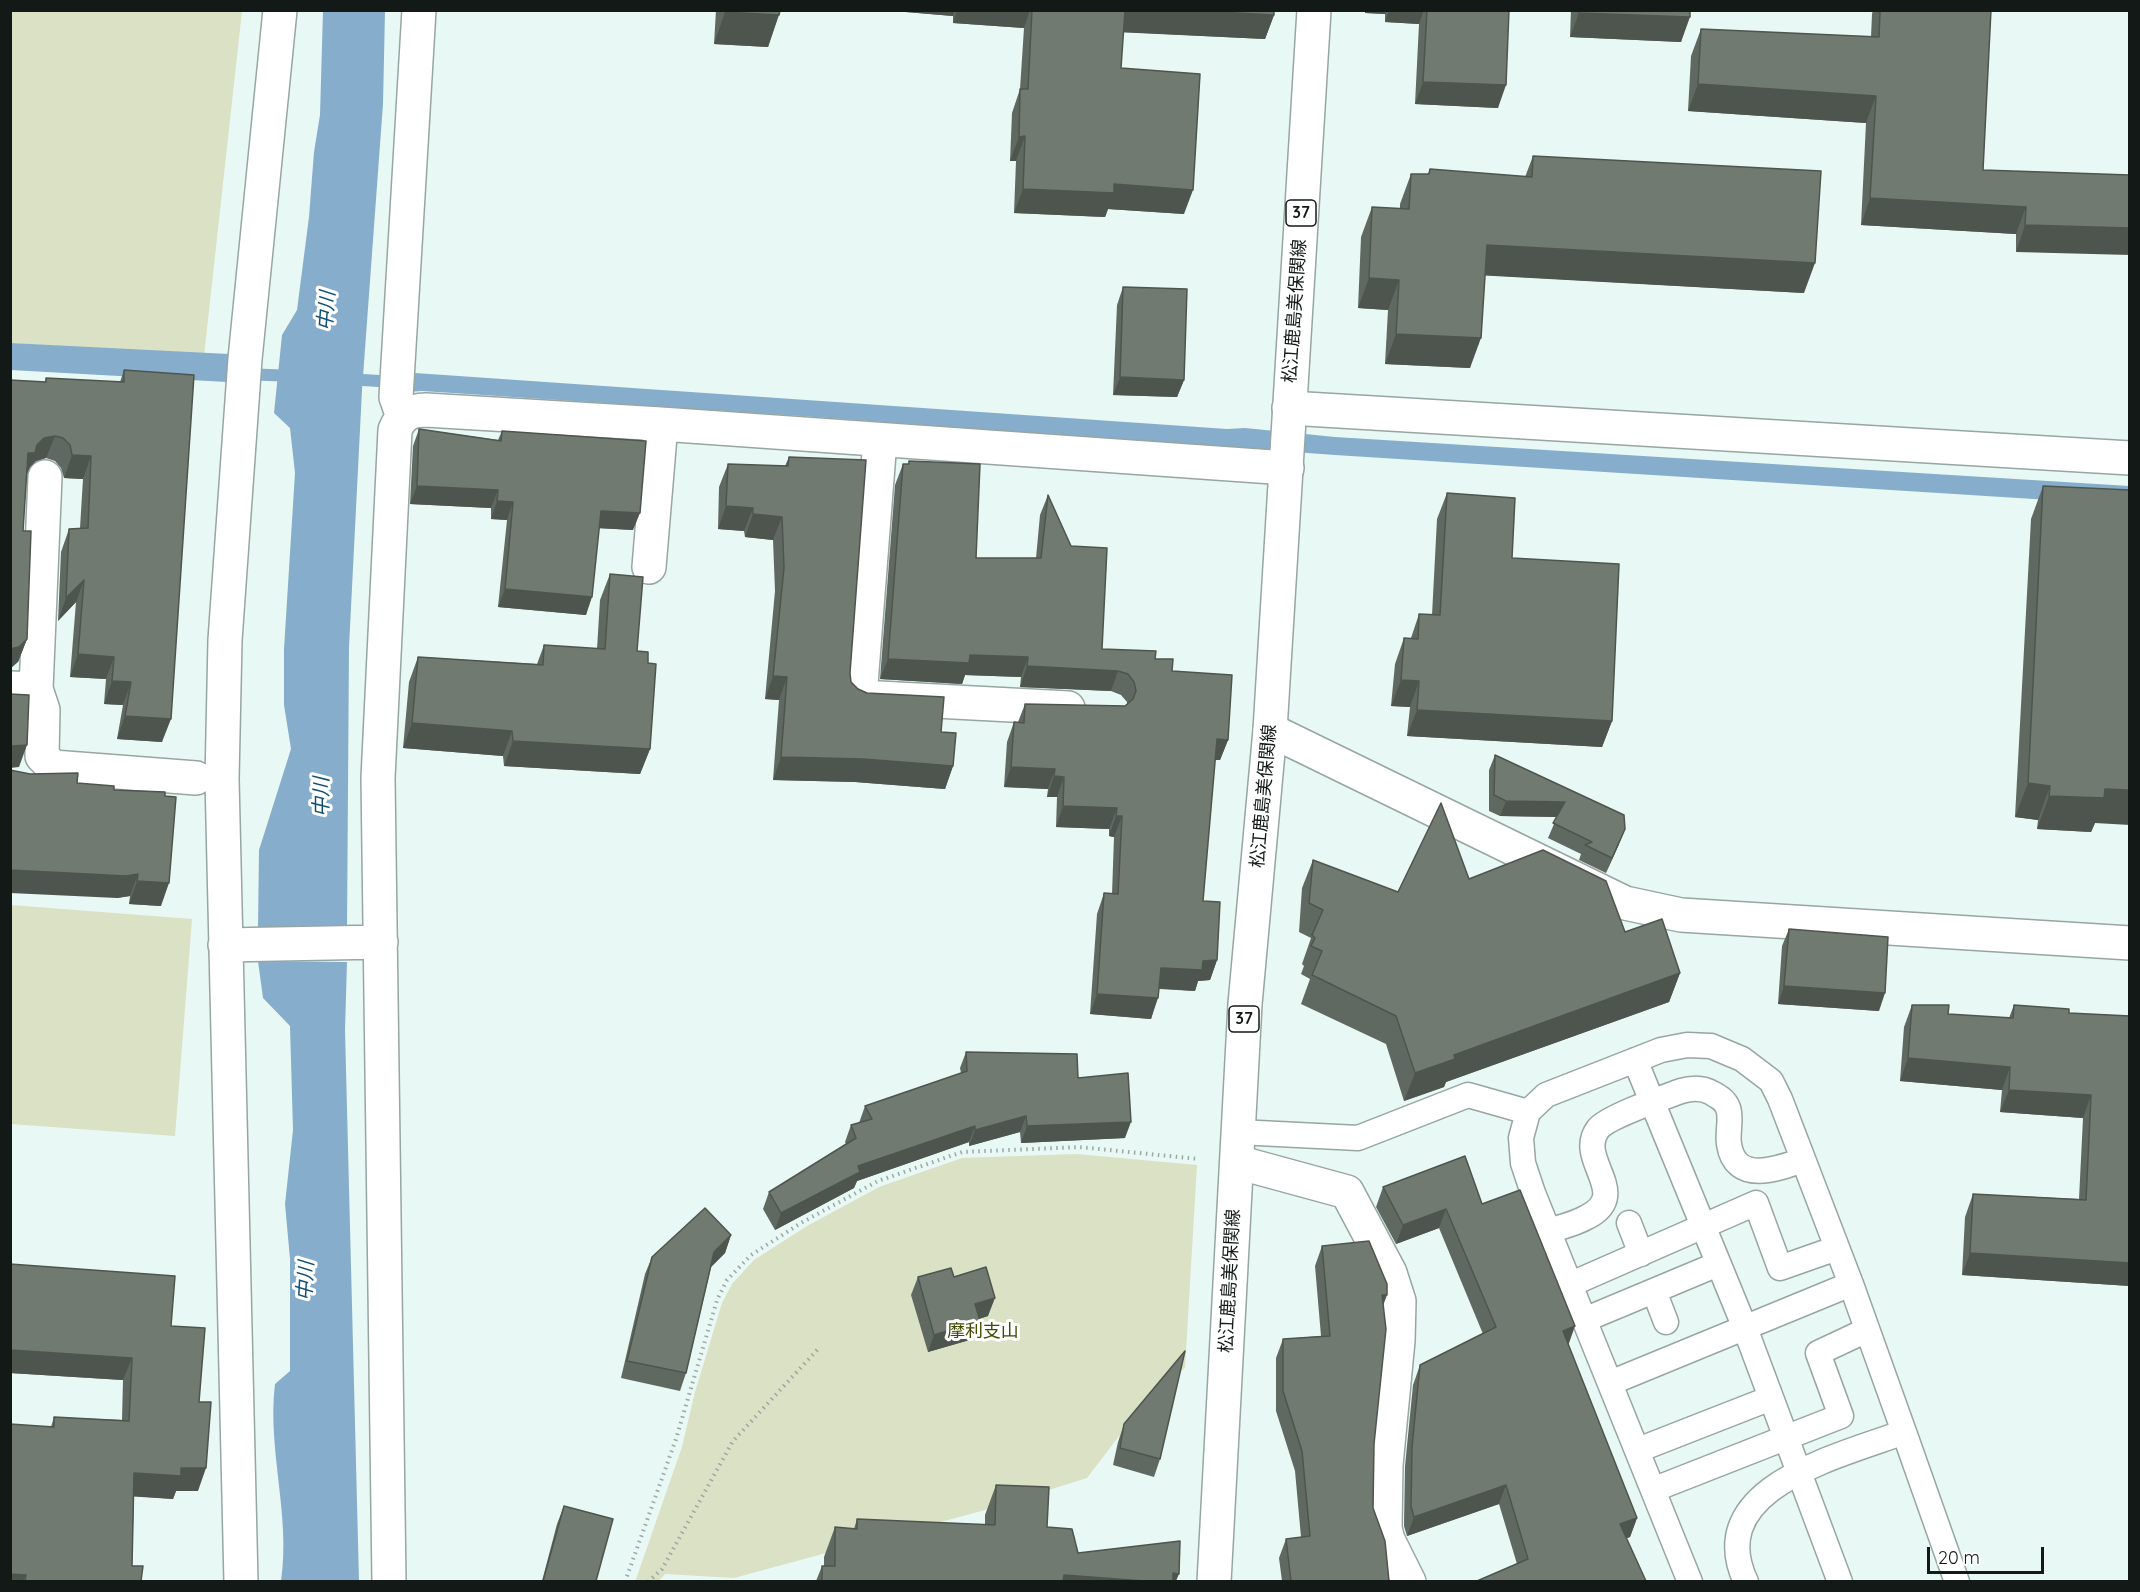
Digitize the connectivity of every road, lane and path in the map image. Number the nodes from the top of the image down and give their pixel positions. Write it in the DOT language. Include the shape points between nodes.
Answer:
graph roads {
  1 [pos="280,10"];
  2 [pos="419,10"];
  3 [pos="1314,10"];
  4 [pos="399,395"];
  5 [pos="1289,412"];
  6 [pos="661,424"];
  7 [pos="880,440"];
  8 [pos="2130,458"];
  9 [pos="1288,463"];
  10 [pos="45,477"];
  11 [pos="649,567"];
  12 [pos="23,688"];
  13 [pos="1098,710"];
  14 [pos="1270,730"];
  15 [pos="196,778"];
  16 [pos="372,942"];
  17 [pos="2130,943"];
  18 [pos="232,945"];
  19 [pos="1635,1060"];
  20 [pos="1653,1103"];
  21 [pos="1528,1112"];
  22 [pos="1238,1147"];
  23 [pos="1803,1160"];
  24 [pos="1629,1223"];
  25 [pos="1704,1226"];
  26 [pos="1548,1231"];
  27 [pos="1837,1248"];
  28 [pos="1641,1254"];
  29 [pos="1718,1264"];
  30 [pos="1851,1284"];
  31 [pos="1569,1285"];
  32 [pos="1654,1291"];
  33 [pos="1584,1320"];
  34 [pos="1666,1322"];
  35 [pos="1744,1328"];
  36 [pos="1867,1330"];
  37 [pos="819,1348"];
  38 [pos="1610,1383"];
  39 [pos="1771,1398"];
  40 [pos="1904,1432"];
  41 [pos="1787,1439"];
  42 [pos="1638,1450"];
  43 [pos="1799,1472"];
  44 [pos="1655,1489"];
  45 [pos="241,1581"];
  46 [pos="389,1581"];
  47 [pos="624,1581"];
  48 [pos="648,1581"];
  49 [pos="1214,1581"];
  50 [pos="1409,1581"];
  51 [pos="1690,1581"];
  52 [pos="1746,1581"];
  53 [pos="1840,1581"];
  54 [pos="1957,1581"];
  1 -- 18 [label="street" via="245,359 225,640 222,778"];
  2 -- 4 [label="street"];
  3 -- 5 [label="street, 松江鹿島美保関線 / 37"];
  4 -- 6 [label="street" via="415,410"];
  4 -- 16 [label="street"];
  5 -- 8 [label="street"];
  5 -- 9 [label="street, 松江鹿島美保関線 / 37"];
  6 -- 7 [label="street"];
  6 -- 11 [label="street"];
  7 -- 9 [label="street"];
  7 -- 13 [label="street" via="860,698"];
  9 -- 14 [label="street, 松江鹿島美保関線 / 37"];
  10 -- 12 [label="street"];
  12 -- 15 [label="street" via="43,710 41,770 54,767"];
  14 -- 17 [label="street" via="1625,903 1681,915"];
  14 -- 22 [label="street, 松江鹿島美保関線 / 37" via="1245,1004"];
  16 -- 18 [label="street"];
  16 -- 46 [label="street"];
  18 -- 45 [label="street"];
  19 -- 20 [label="lane"];
  19 -- 21 [label="lane" via="1546,1095"];
  19 -- 23 [label="lane" via="1687,1045 1711,1046 1742,1059 1770,1081"];
  20 -- 23 [label="lane" via="1682,1091 1706,1089 1728,1106 1729,1147 1739,1164 1756,1173"];
  20 -- 25 [label="lane"];
  20 -- 26 [label="lane" via="1610,1120 1597,1131 1591,1150 1606,1185 1605,1196 1586,1218"];
  21 -- 22 [label="lane" via="1468,1095 1358,1138"];
  21 -- 26 [label="lane" via="1521,1138 1522,1163"];
  22 -- 47 [label="path" via="962,1152 878,1181 751,1255 727,1280 717,1300 676,1439"];
  22 -- 49 [label="street, 松江鹿島美保関線 / 37"];
  22 -- 50 [label="street" via="1347,1192 1395,1286 1399,1315 1386,1465 1385,1528"];
  23 -- 27 [label="lane"];
  24 -- 28 [label="lane"];
  25 -- 27 [label="lane" via="1756,1203 1780,1268"];
  25 -- 28 [label="lane"];
  25 -- 29 [label="lane"];
  26 -- 31 [label="lane"];
  27 -- 30 [label="lane"];
  28 -- 31 [label="lane"];
  29 -- 32 [label="lane"];
  29 -- 35 [label="lane"];
  30 -- 35 [label="lane"];
  30 -- 36 [label="lane"];
  31 -- 33 [label="lane"];
  32 -- 33 [label="lane"];
  32 -- 34 [label="lane"];
  33 -- 38 [label="lane"];
  35 -- 38 [label="lane"];
  35 -- 39 [label="lane"];
  36 -- 40 [label="lane"];
  36 -- 41 [label="lane" via="1818,1353 1841,1416"];
  37 -- 48 [label="path" via="733,1442 662,1569"];
  38 -- 42 [label="lane"];
  39 -- 41 [label="lane"];
  39 -- 42 [label="lane"];
  40 -- 43 [label="lane"];
  40 -- 54 [label="lane"];
  41 -- 43 [label="lane"];
  41 -- 44 [label="lane"];
  42 -- 44 [label="lane"];
  43 -- 52 [label="lane" via="1761,1496 1744,1516 1735,1544 1737,1563"];
  43 -- 53 [label="lane"];
  44 -- 51 [label="lane"];
}
